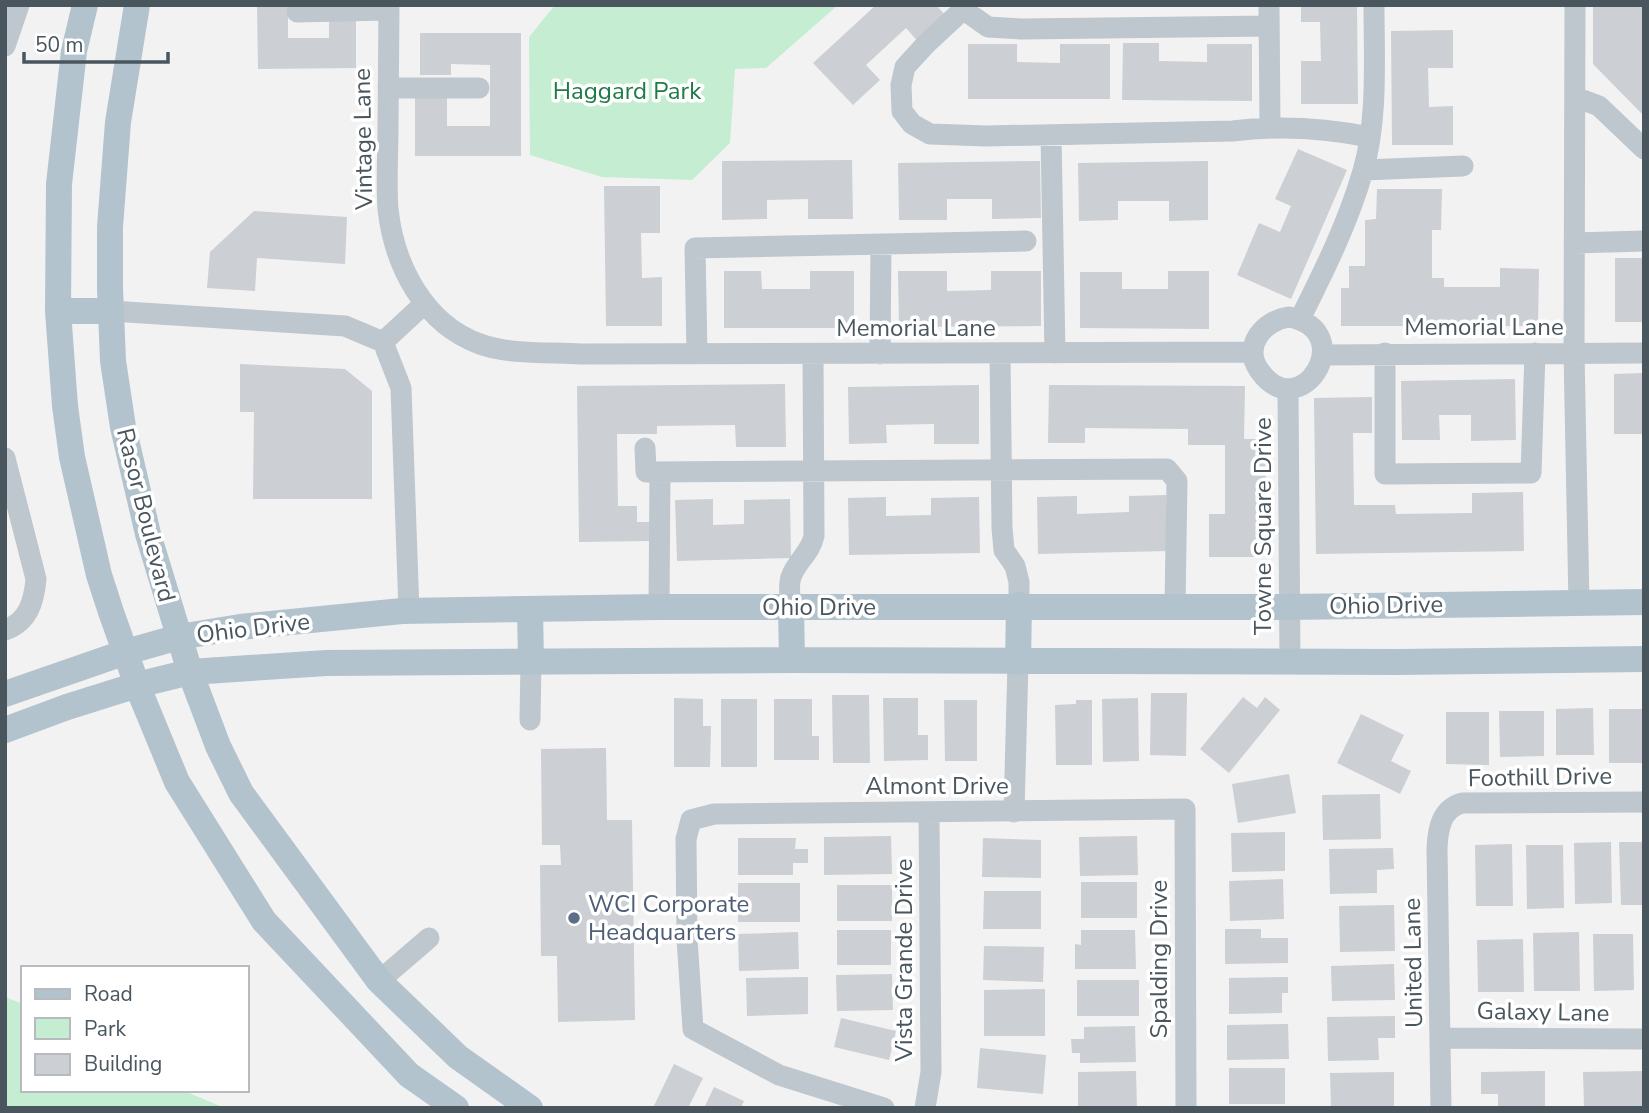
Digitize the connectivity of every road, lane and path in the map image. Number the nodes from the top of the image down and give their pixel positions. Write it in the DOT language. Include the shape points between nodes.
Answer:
graph roads {
  1 [pos="19,5"];
  2 [pos="85,5"];
  3 [pos="137,5"];
  4 [pos="1374,5"];
  5 [pos="1575,5"];
  6 [pos="966,7"];
  7 [pos="388,8"];
  8 [pos="297,12"];
  9 [pos="1269,16"];
  10 [pos="7,37"];
  11 [pos="388,88"];
  12 [pos="479,88"];
  13 [pos="1575,97"];
  14 [pos="1270,126"];
  15 [pos="1051,135"];
  16 [pos="1370,137"];
  17 [pos="1644,149"];
  18 [pos="1463,166"];
  19 [pos="1364,170"];
  20 [pos="1026,242"];
  21 [pos="1644,242"];
  22 [pos="1574,243"];
  23 [pos="881,244"];
  24 [pos="424,304"];
  25 [pos="111,311"];
  26 [pos="58,312"];
  27 [pos="1300,319"];
  28 [pos="383,342"];
  29 [pos="1252,352"];
  30 [pos="697,353"];
  31 [pos="1055,353"];
  32 [pos="1385,353"];
  33 [pos="1535,353"];
  34 [pos="1574,353"];
  35 [pos="1644,353"];
  36 [pos="581,354"];
  37 [pos="813,354"];
  38 [pos="880,354"];
  39 [pos="1000,354"];
  40 [pos="1323,355"];
  41 [pos="1288,390"];
  42 [pos="645,448"];
  43 [pos="5,458"];
  44 [pos="1001,470"];
  45 [pos="814,471"];
  46 [pos="660,472"];
  47 [pos="1644,602"];
  48 [pos="1579,603"];
  49 [pos="1018,605"];
  50 [pos="1175,606"];
  51 [pos="659,607"];
  52 [pos="791,607"];
  53 [pos="1289,607"];
  54 [pos="530,609"];
  55 [pos="409,611"];
  56 [pos="5,630"];
  57 [pos="179,637"];
  58 [pos="125,652"];
  59 [pos="1644,659"];
  60 [pos="792,660"];
  61 [pos="531,661"];
  62 [pos="1018,662"];
  63 [pos="1290,662"];
  64 [pos="190,672"];
  65 [pos="136,685"];
  66 [pos="5,694"];
  67 [pos="530,720"];
  68 [pos="5,730"];
  69 [pos="1644,802"];
  70 [pos="1185,809"];
  71 [pos="929,812"];
  72 [pos="1014,812"];
  73 [pos="1443,817"];
  74 [pos="429,938"];
  75 [pos="379,981"];
  76 [pos="348,1010"];
  77 [pos="1441,1038"];
  78 [pos="1644,1040"];
  79 [pos="456,1108"];
  80 [pos="530,1108"];
  81 [pos="884,1108"];
  82 [pos="925,1108"];
  83 [pos="1186,1108"];
  84 [pos="1441,1108"];
  1 -- 10 [label="street"];
  2 -- 26 [label="main road" via="74,51 59,184"];
  3 -- 25 [label="main road, Rasor Boulevard" via="118,122 110,227"];
  4 -- 16 [label="street"];
  5 -- 13 [label="street"];
  6 -- 9 [label="street" via="988,27 1021,29"];
  6 -- 15 [label="street" via="905,67 902,111 912,124 930,134"];
  7 -- 8 [label="street"];
  7 -- 11 [label="street, Vintage Lane"];
  9 -- 14 [label="street"];
  11 -- 12 [label="street"];
  11 -- 24 [label="street, Vintage Lane" via="388,210 409,281"];
  13 -- 17 [label="street" via="1599,106"];
  13 -- 22 [label="street"];
  14 -- 15 [label="street"];
  14 -- 16 [label="street"];
  15 -- 31 [label="street"];
  16 -- 19 [label="street"];
  18 -- 19 [label="street"];
  19 -- 27 [label="street" via="1337,245"];
  20 -- 23 [label="street"];
  21 -- 22 [label="street"];
  22 -- 34 [label="street"];
  23 -- 30 [label="street" via="695,248"];
  23 -- 38 [label="street"];
  24 -- 28 [label="street"];
  24 -- 36 [label="street, Vintage Lane" via="479,344"];
  25 -- 26 [label="main road"];
  25 -- 28 [label="street" via="345,326"];
  25 -- 57 [label="main road, Rasor Boulevard" via="122,427"];
  26 -- 58 [label="main road" via="72,457 99,575"];
  27 -- 29 [label="street" via="1269,323"];
  27 -- 40 [label="street" via="1313,327"];
  28 -- 55 [label="street" via="401,388"];
  29 -- 31 [label="street, Memorial Lane"];
  29 -- 41 [label="street" via="1265,378"];
  30 -- 36 [label="street, Memorial Lane"];
  30 -- 37 [label="street, Memorial Lane"];
  31 -- 39 [label="street, Memorial Lane"];
  32 -- 33 [label="street, Memorial Lane"];
  32 -- 33 [label="street" via="1385,474 1531,473"];
  32 -- 40 [label="street, Memorial Lane"];
  33 -- 34 [label="street, Memorial Lane"];
  34 -- 35 [label="street, Memorial Lane"];
  34 -- 48 [label="street"];
  37 -- 38 [label="street, Memorial Lane"];
  37 -- 45 [label="street"];
  38 -- 39 [label="street, Memorial Lane"];
  39 -- 44 [label="street"];
  40 -- 41 [label="street" via="1314,376"];
  41 -- 53 [label="street, Towne Square Drive"];
  42 -- 46 [label="street" via="646,472"];
  43 -- 56 [label="street" via="36,579 27,612 17,626"];
  44 -- 45 [label="street"];
  44 -- 49 [label="street" via="1004,550 1015,566"];
  44 -- 50 [label="street" via="1167,469 1177,481"];
  45 -- 46 [label="street"];
  45 -- 52 [label="street" via="814,536 811,550 790,580"];
  46 -- 51 [label="street"];
  47 -- 48 [label="main road, Ohio Drive"];
  48 -- 53 [label="main road, Ohio Drive"];
  49 -- 50 [label="main road, Ohio Drive"];
  49 -- 52 [label="main road, Ohio Drive"];
  49 -- 62 [label="main road"];
  50 -- 53 [label="main road, Ohio Drive"];
  51 -- 52 [label="main road, Ohio Drive"];
  51 -- 54 [label="main road, Ohio Drive"];
  52 -- 60 [label="main road"];
  53 -- 63 [label="street, Towne Square Drive"];
  54 -- 55 [label="main road, Ohio Drive"];
  54 -- 61 [label="main road"];
  55 -- 57 [label="main road, Ohio Drive"];
  57 -- 58 [label="main road, Ohio Drive"];
  57 -- 64 [label="main road, Rasor Boulevard"];
  58 -- 65 [label="main road"];
  58 -- 66 [label="main road, Ohio Drive"];
  59 -- 63 [label="main road, Ohio Drive"];
  60 -- 61 [label="main road, Ohio Drive"];
  60 -- 62 [label="main road, Ohio Drive"];
  61 -- 64 [label="main road, Ohio Drive" via="326,663"];
  61 -- 67 [label="street"];
  62 -- 63 [label="main road, Ohio Drive"];
  62 -- 72 [label="street"];
  64 -- 65 [label="main road, Ohio Drive"];
  64 -- 75 [label="main road, Rasor Boulevard" via="240,793"];
  65 -- 68 [label="main road, Ohio Drive"];
  65 -- 76 [label="main road" via="177,782 264,921"];
  69 -- 73 [label="street, Foothill Drive" via="1462,803"];
  70 -- 72 [label="street, Almont Drive"];
  70 -- 83 [label="street, Spalding Drive"];
  71 -- 72 [label="street, Almont Drive"];
  71 -- 81 [label="street, Almont Drive" via="714,814 691,820 685,839 693,1029 779,1075"];
  71 -- 82 [label="street, Vista Grande Drive" via="931,1072"];
  73 -- 77 [label="street, United Lane" via="1437,848"];
  74 -- 75 [label="street"];
  75 -- 76 [label="main road"];
  75 -- 80 [label="main road, Rasor Boulevard" via="458,1057"];
  76 -- 79 [label="main road" via="409,1075"];
  77 -- 78 [label="street, Galaxy Lane"];
  77 -- 84 [label="street, United Lane"];
}
